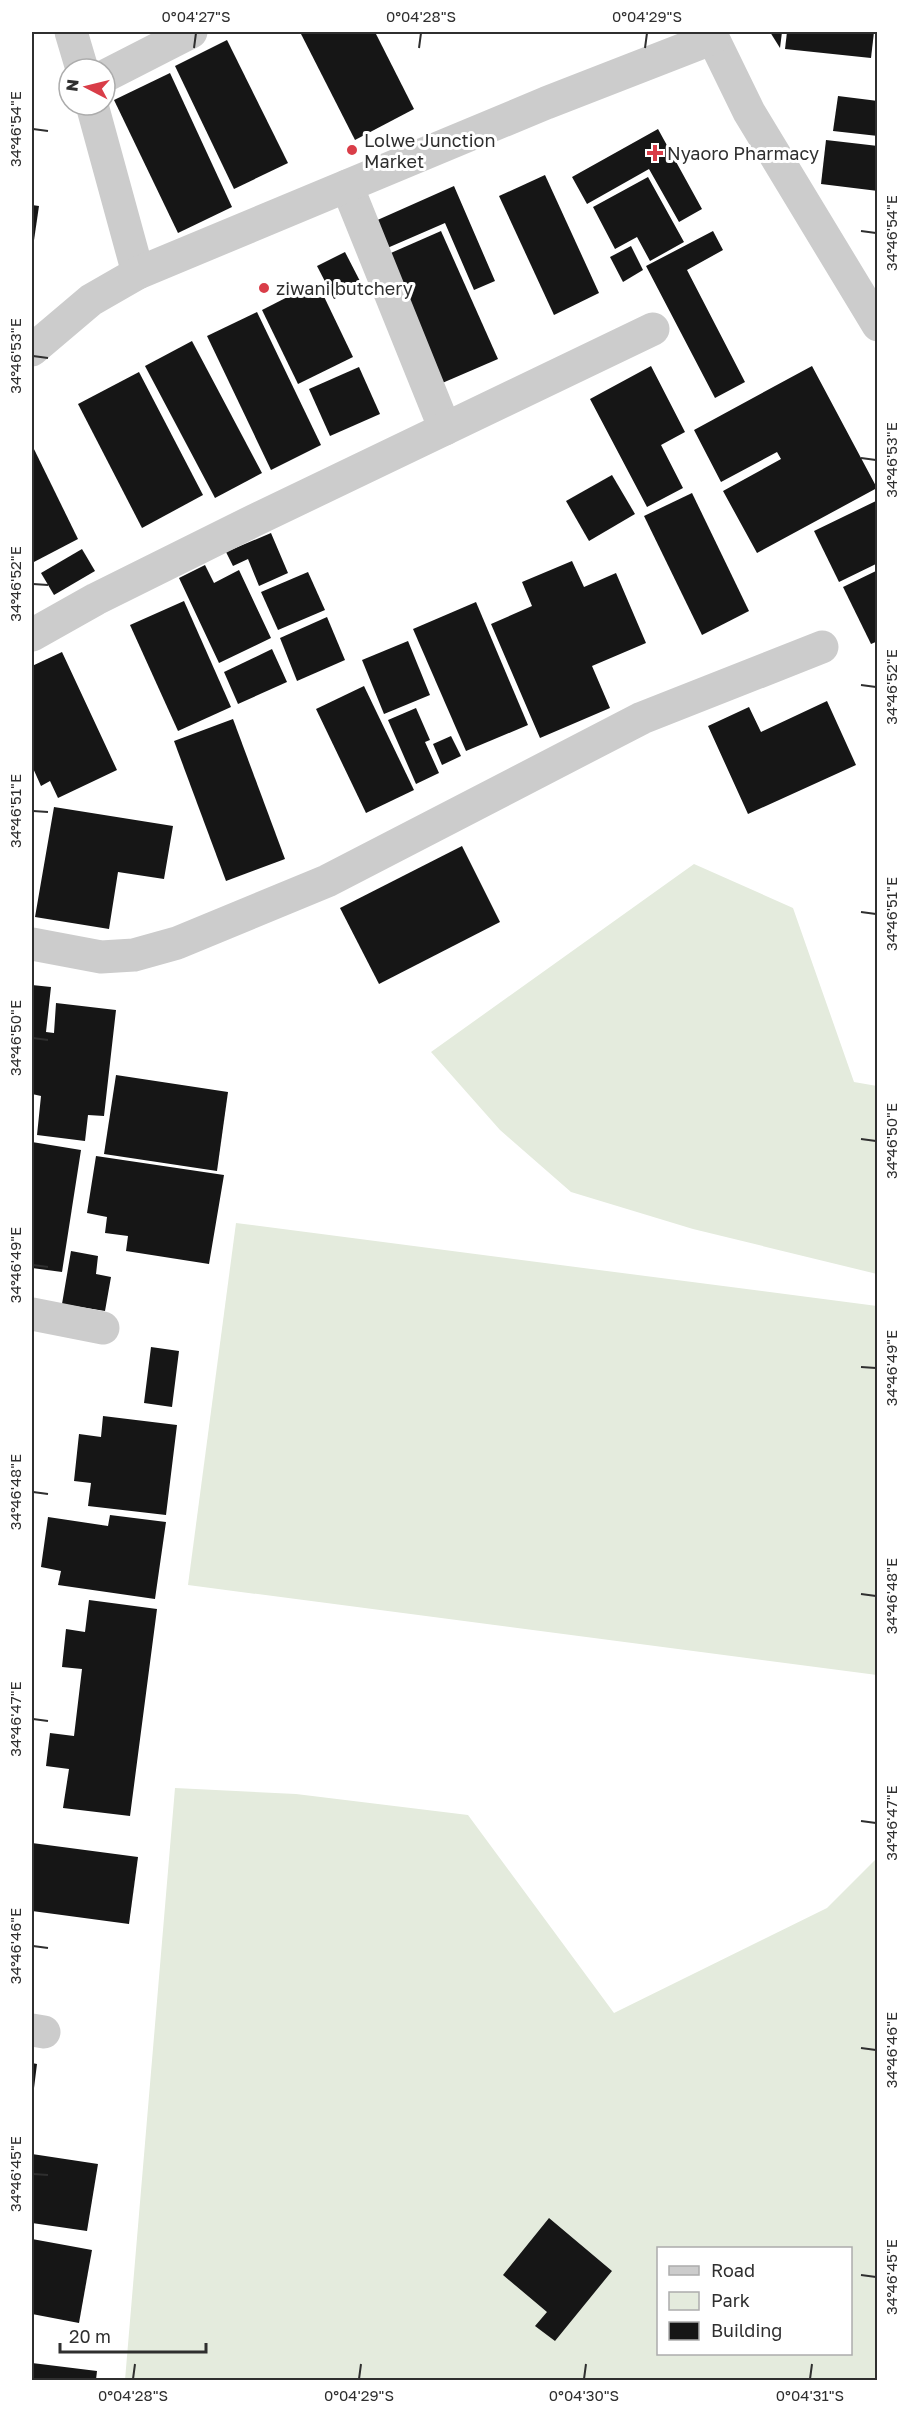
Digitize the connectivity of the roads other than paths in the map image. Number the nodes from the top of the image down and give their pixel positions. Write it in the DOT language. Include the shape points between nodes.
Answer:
graph roads {
  1 [pos="71,32"];
  2 [pos="192,32"];
  3 [pos="712,35"];
  4 [pos="78,57"];
  5 [pos="117,70"];
  6 [pos="95,117"];
  7 [pos="347,186"];
  8 [pos="138,273"];
  9 [pos="878,326"];
  10 [pos="653,329"];
  11 [pos="32,350"];
  12 [pos="445,429"];
  13 [pos="32,635"];
  14 [pos="822,647"];
  15 [pos="32,944"];
  16 [pos="32,1314"];
  17 [pos="103,1328"];
  1 -- 4 [label="street"];
  2 -- 5 [label="street"];
  3 -- 7 [label="street"];
  3 -- 9 [label="street" via="749,112"];
  6 -- 8 [label="street"];
  7 -- 8 [label="street"];
  7 -- 12 [label="street"];
  8 -- 11 [label="street" via="91,300"];
  10 -- 12 [label="street"];
  12 -- 13 [label="street" via="107,594"];
  14 -- 15 [label="street" via="642,718 327,881 177,943 134,955 101,957"];
  16 -- 17 [label="street"];
}
